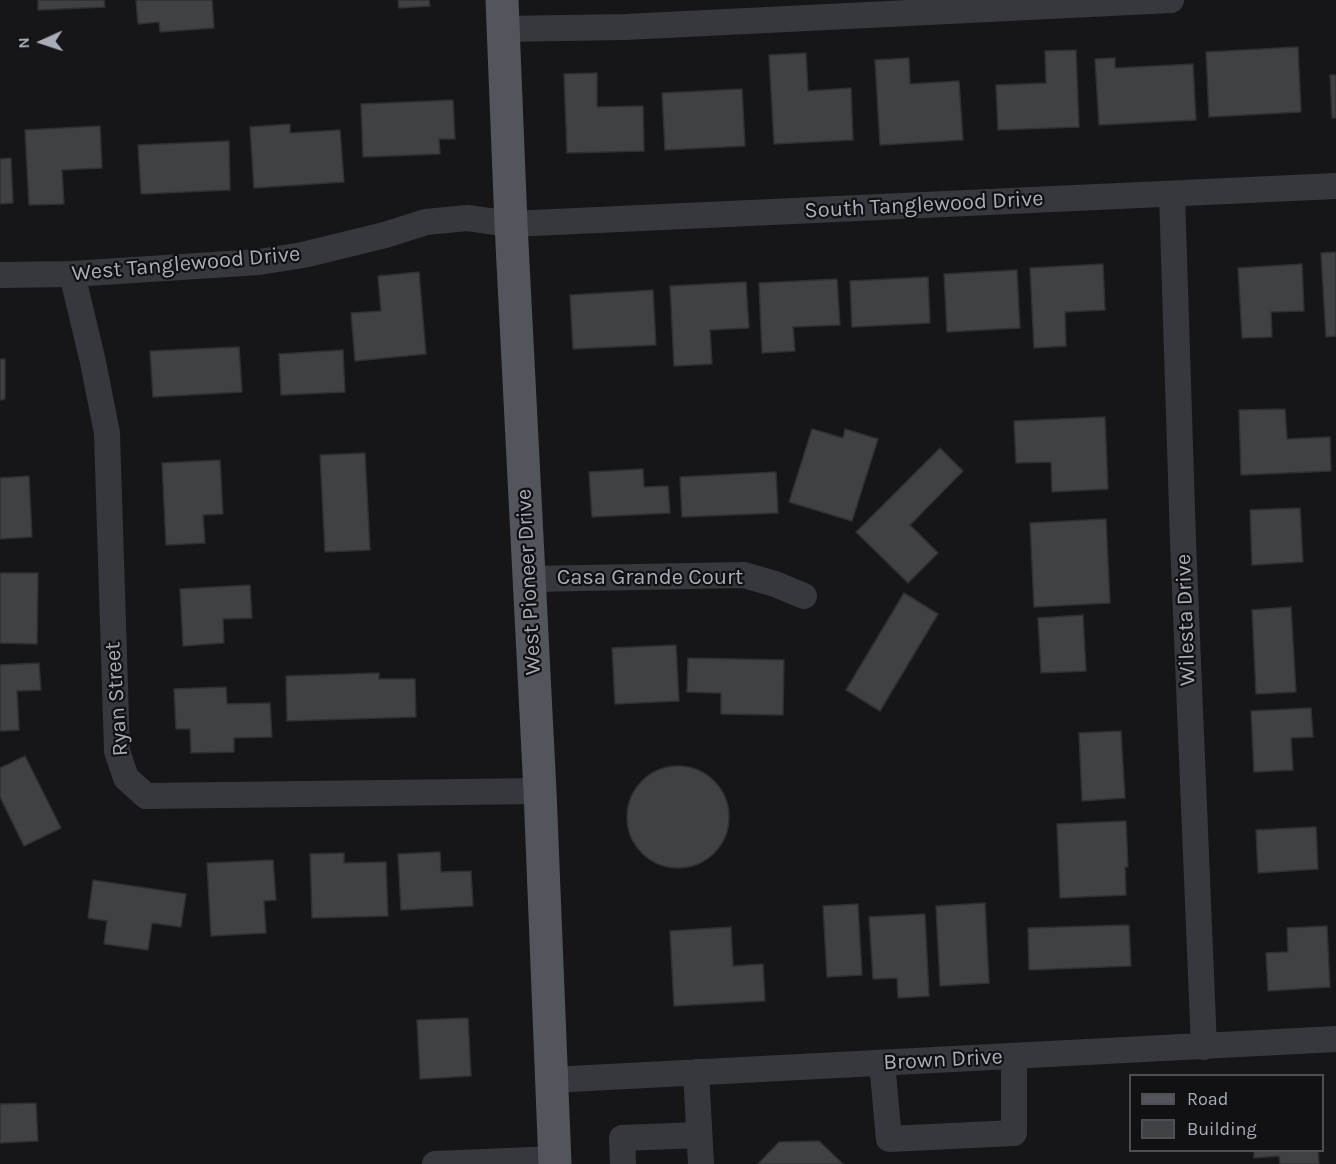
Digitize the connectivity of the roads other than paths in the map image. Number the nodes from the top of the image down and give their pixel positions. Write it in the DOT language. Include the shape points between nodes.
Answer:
graph roads {
  1 [pos="1171,0"];
  2 [pos="503,14"];
  3 [pos="1336,186"];
  4 [pos="1172,194"];
  5 [pos="511,224"];
  6 [pos="72,274"];
  7 [pos="0,276"];
  8 [pos="529,579"];
  9 [pos="804,596"];
  10 [pos="540,791"];
  11 [pos="1336,1039"];
  12 [pos="1204,1047"];
  13 [pos="1014,1056"];
  14 [pos="882,1063"];
  15 [pos="696,1072"];
  16 [pos="551,1080"];
  17 [pos="699,1135"];
  18 [pos="555,1161"];
  19 [pos="512,1162"];
  20 [pos="435,1164"];
  21 [pos="623,1164"];
  22 [pos="701,1164"];
  1 -- 2 [label="street" via="636,26"];
  2 -- 5 [label="main road, West Pioneer Drive"];
  3 -- 4 [label="street, South Tanglewood Drive"];
  4 -- 5 [label="street, South Tanglewood Drive"];
  4 -- 12 [label="street, Wilesta Drive"];
  5 -- 6 [label="street, West Tanglewood Drive" via="467,218 426,222 303,255 259,262"];
  5 -- 8 [label="main road, West Pioneer Drive"];
  6 -- 7 [label="street, West Tanglewood Drive"];
  6 -- 10 [label="street, Ryan Street" via="106,433 117,751 126,778 146,796"];
  8 -- 9 [label="street, Casa Grande Court" via="744,575"];
  8 -- 10 [label="main road, West Pioneer Drive"];
  10 -- 16 [label="main road, West Pioneer Drive"];
  11 -- 12 [label="street, Brown Drive"];
  12 -- 13 [label="street, Brown Drive"];
  13 -- 14 [label="street, Brown Drive"];
  13 -- 14 [label="street" via="1014,1133 1003,1134 889,1139"];
  14 -- 15 [label="street, Brown Drive"];
  15 -- 16 [label="street, Brown Drive"];
  15 -- 17 [label="street"];
  16 -- 18 [label="main road, West Pioneer Drive"];
  17 -- 21 [label="street" via="622,1138"];
  17 -- 22 [label="street"];
  18 -- 19 [label="street"];
  19 -- 20 [label="street"];
}
